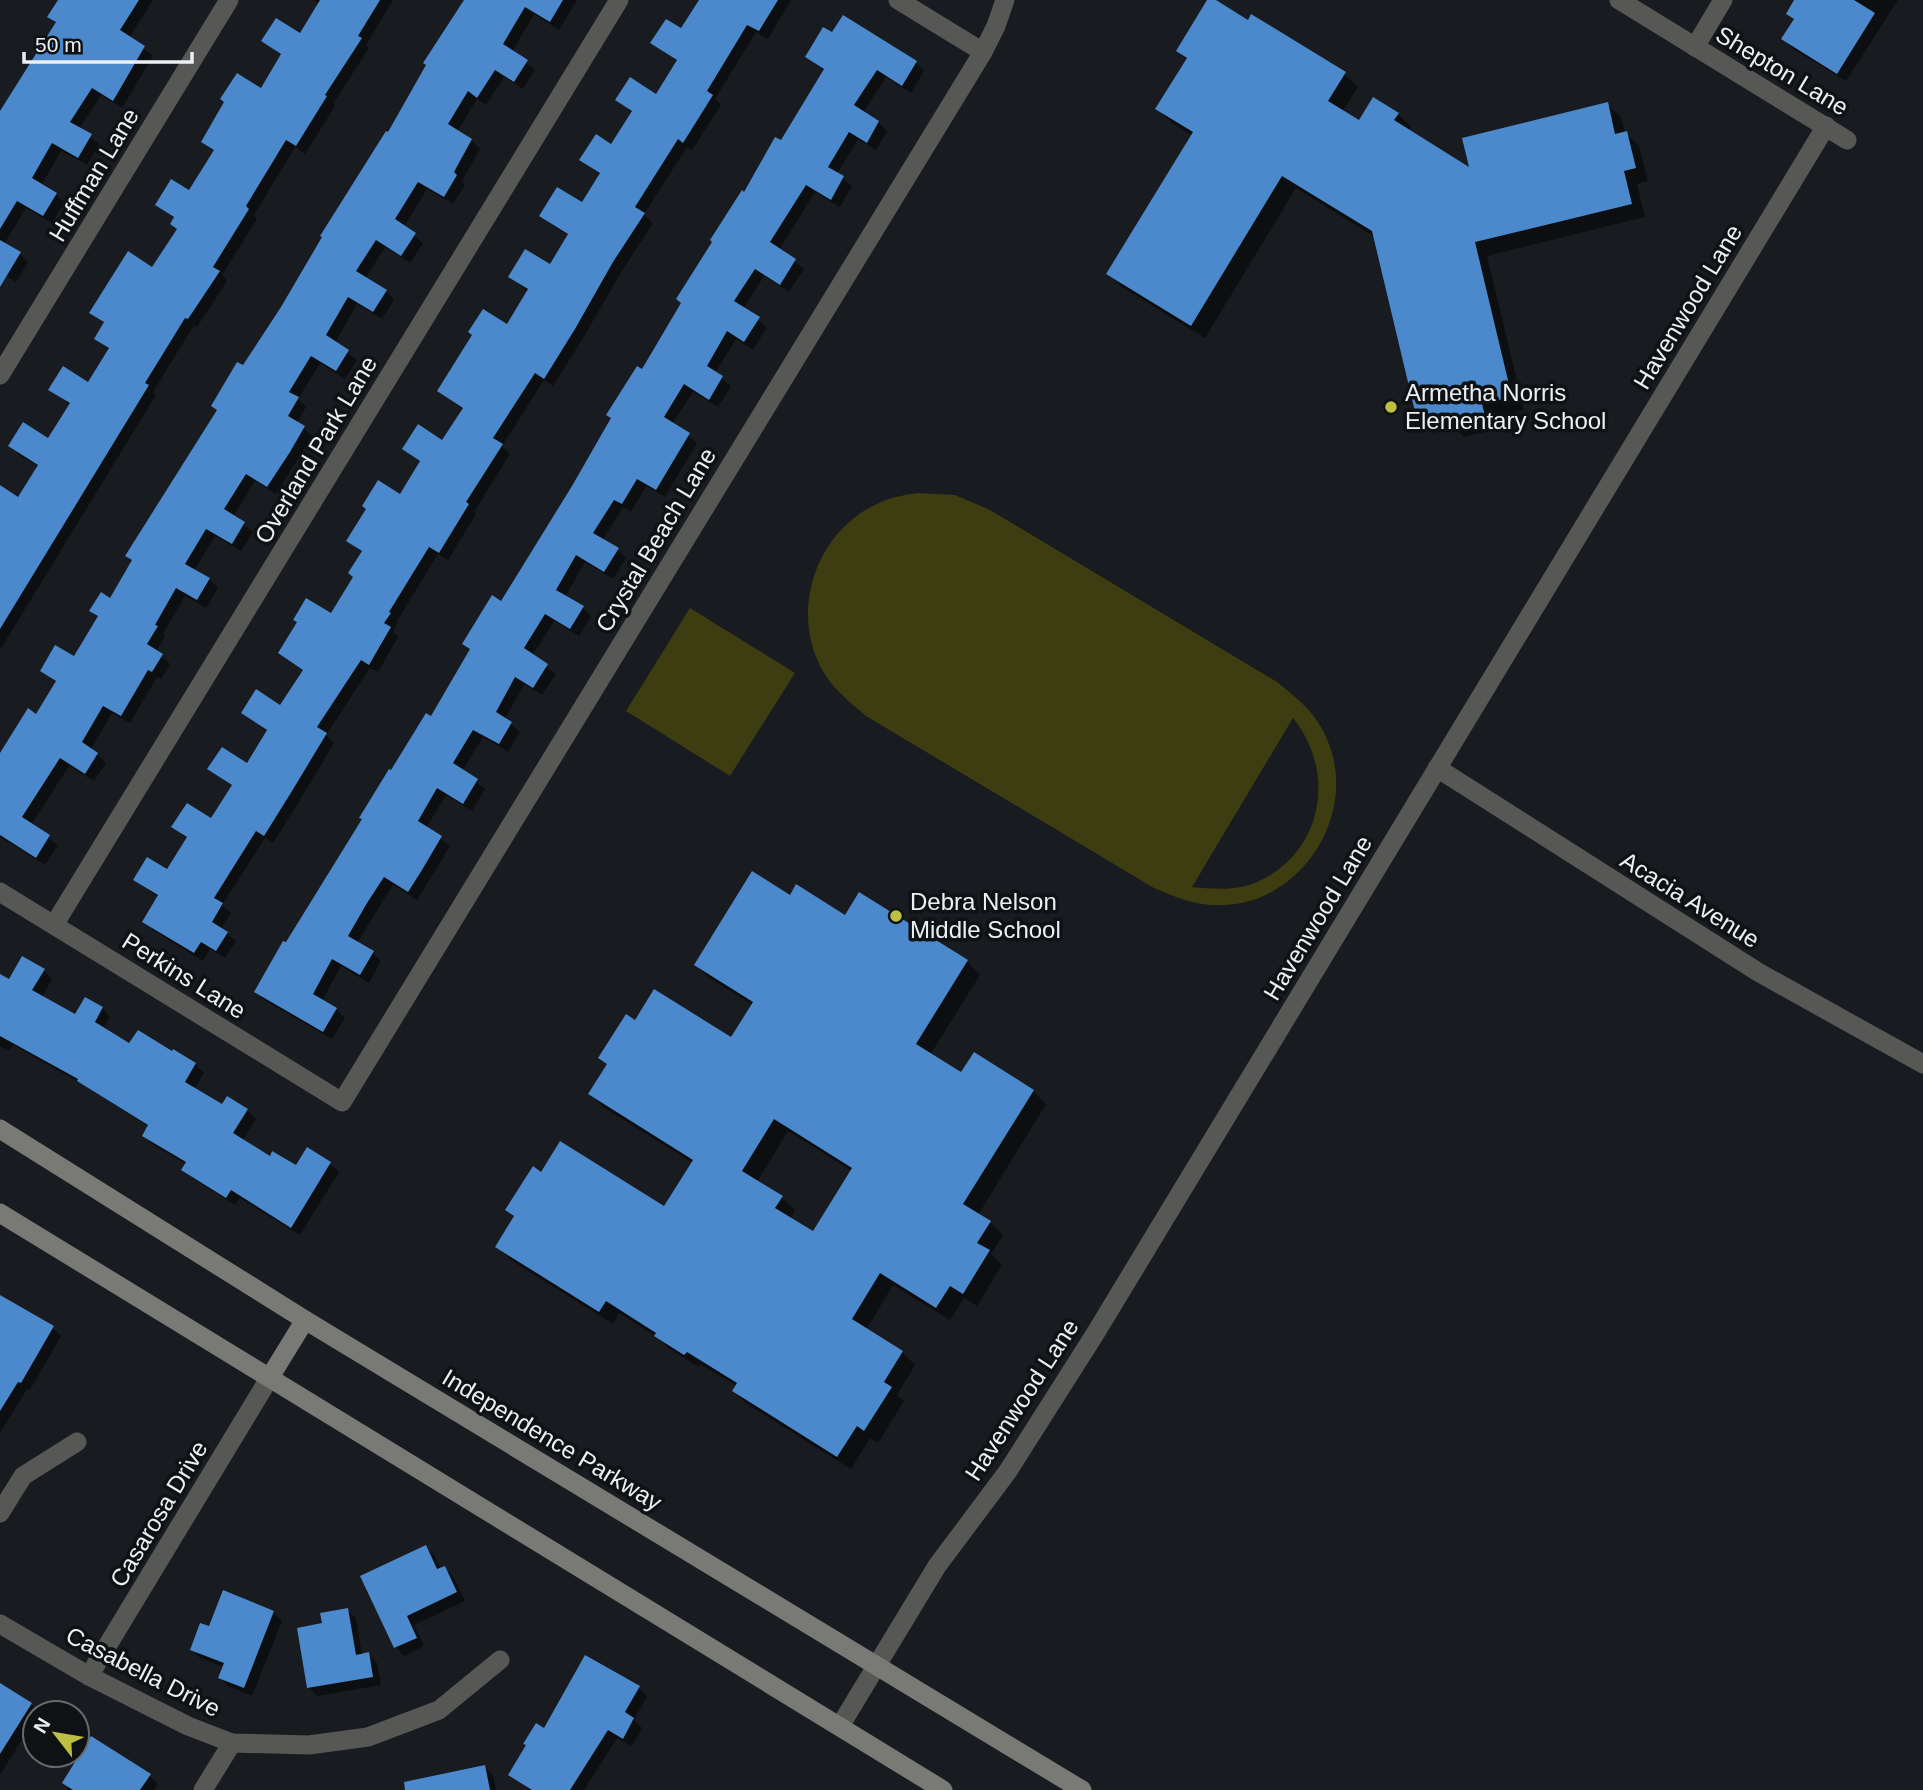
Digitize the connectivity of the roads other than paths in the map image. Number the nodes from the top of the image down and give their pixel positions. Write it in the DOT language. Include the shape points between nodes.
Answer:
graph roads {
  1 [pos="229,0"];
  2 [pos="619,0"];
  3 [pos="898,0"];
  4 [pos="1005,0"];
  5 [pos="1619,0"];
  6 [pos="1723,0"];
  7 [pos="1695,47"];
  8 [pos="983,52"];
  9 [pos="1826,126"];
  10 [pos="1847,140"];
  11 [pos="0,375"];
  12 [pos="1437,768"];
  13 [pos="0,892"];
  14 [pos="54,925"];
  15 [pos="1923,1064"];
  16 [pos="342,1101"];
  17 [pos="0,1129"];
  18 [pos="0,1213"];
  19 [pos="305,1320"];
  20 [pos="270,1377"];
  21 [pos="77,1442"];
  22 [pos="0,1513"];
  23 [pos="0,1624"];
  24 [pos="500,1660"];
  25 [pos="877,1665"];
  26 [pos="89,1675"];
  27 [pos="840,1726"];
  28 [pos="232,1743"];
  29 [pos="203,1790"];
  30 [pos="943,1790"];
  31 [pos="1082,1790"];
  1 -- 11 [label="street, Huffman Lane"];
  2 -- 14 [label="street, Overland Park Lane"];
  3 -- 8 [label="street"];
  4 -- 8 [label="street, Crystal Beach Lane"];
  5 -- 7 [label="street, Shepton Lane"];
  6 -- 7 [label="street"];
  7 -- 9 [label="street, Shepton Lane"];
  8 -- 16 [label="street, Crystal Beach Lane"];
  9 -- 10 [label="street, Shepton Lane"];
  9 -- 12 [label="street, Havenwood Lane"];
  12 -- 15 [label="street, Acacia Avenue" via="1758,972"];
  12 -- 25 [label="street, Havenwood Lane" via="1095,1334 1008,1471 937,1566"];
  13 -- 14 [label="street, Perkins Lane"];
  14 -- 16 [label="street, Perkins Lane"];
  17 -- 19 [label="main road, Independence Parkway"];
  18 -- 20 [label="main road"];
  19 -- 20 [label="main road"];
  19 -- 25 [label="main road, Independence Parkway"];
  20 -- 26 [label="street, Casarosa Drive"];
  20 -- 27 [label="main road"];
  21 -- 22 [label="street" via="23,1476"];
  23 -- 26 [label="street, Casabella Drive"];
  24 -- 28 [label="street, Casabella Drive" via="439,1710 368,1737 309,1745"];
  25 -- 27 [label="street, Havenwood Lane"];
  25 -- 31 [label="main road, Independence Parkway"];
  26 -- 28 [label="street, Casabella Drive" via="188,1726"];
  27 -- 30 [label="main road"];
  28 -- 29 [label="street"];
}
